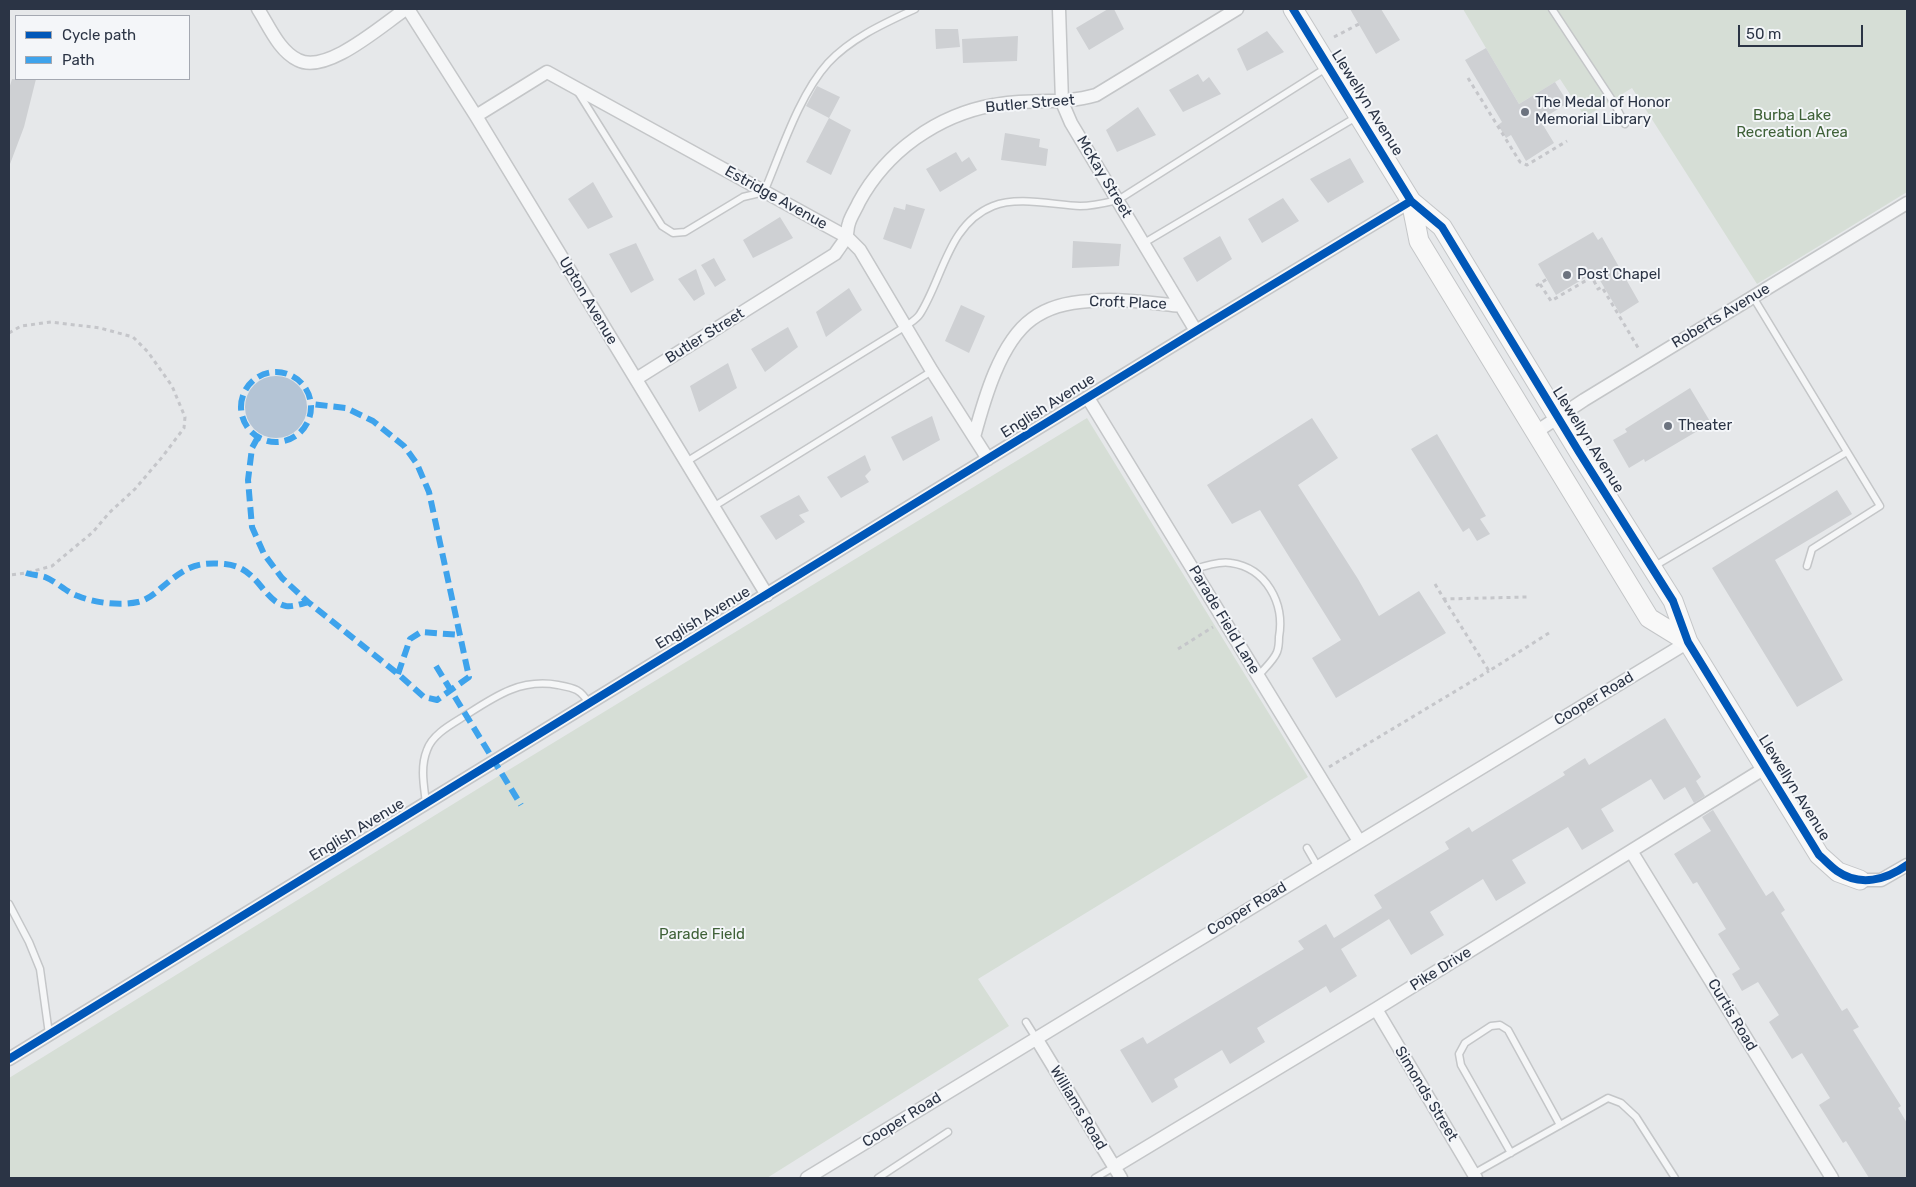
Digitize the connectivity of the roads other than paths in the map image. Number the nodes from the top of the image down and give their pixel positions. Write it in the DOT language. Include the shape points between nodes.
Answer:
graph roads {
  1 [pos="258,9"];
  2 [pos="424,9"];
  3 [pos="915,9"];
  4 [pos="1059,9"];
  5 [pos="1237,9"];
  6 [pos="1293,9"];
  7 [pos="1552,9"];
  8 [pos="409,11"];
  9 [pos="1329,66"];
  10 [pos="576,88"];
  11 [pos="1062,102"];
  12 [pos="1360,115"];
  13 [pos="476,116"];
  14 [pos="1625,124"];
  15 [pos="764,192"];
  16 [pos="1118,200"];
  17 [pos="1411,201"];
  18 [pos="1907,203"];
  19 [pos="847,237"];
  20 [pos="1144,243"];
  21 [pos="1753,297"];
  22 [pos="1181,306"];
  23 [pos="906,326"];
  24 [pos="1196,331"];
  25 [pos="932,371"];
  26 [pos="636,379"];
  27 [pos="1088,398"];
  28 [pos="1558,417"];
  29 [pos="1536,432"];
  30 [pos="974,437"];
  31 [pos="1847,452"];
  32 [pos="988,460"];
  33 [pos="686,462"];
  34 [pos="713,507"];
  35 [pos="1808,566"];
  36 [pos="1652,568"];
  37 [pos="1193,570"];
  38 [pos="767,595"];
  39 [pos="1688,642"];
  40 [pos="1258,676"];
  41 [pos="589,704"];
  42 [pos="1765,768"];
  43 [pos="426,803"];
  44 [pos="1359,841"];
  45 [pos="1307,848"];
  46 [pos="1632,851"];
  47 [pos="1907,865"];
  48 [pos="1318,867"];
  49 [pos="1860,880"];
  50 [pos="9,904"];
  51 [pos="1376,1009"];
  52 [pos="1026,1022"];
  53 [pos="49,1034"];
  54 [pos="1036,1038"];
  55 [pos="9,1059"];
  56 [pos="1560,1125"];
  57 [pos="948,1132"];
  58 [pos="1511,1153"];
  59 [pos="1114,1167"];
  60 [pos="1472,1177"];
  61 [pos="807,1178"];
  62 [pos="878,1178"];
  63 [pos="1095,1178"];
  64 [pos="1121,1178"];
  65 [pos="1675,1178"];
  66 [pos="1832,1178"];
  1 -- 8 [label="street" via="282,48 298,61 313,63 338,55"];
  2 -- 8 [label="street"];
  3 -- 15 [label="lane" via="856,40 829,62 808,89"];
  4 -- 11 [label="street, McKay Street"];
  5 -- 11 [label="street, Butler Street" via="1096,95"];
  6 -- 9 [label="street, Llewellyn Avenue"];
  7 -- 14 [label="lane"];
  8 -- 13 [label="street, Upton Avenue"];
  9 -- 12 [label="street, Llewellyn Avenue"];
  9 -- 16 [label="lane"];
  10 -- 13 [label="street, Estridge Avenue" via="547,72"];
  10 -- 15 [label="street, Estridge Avenue"];
  10 -- 15 [label="lane" via="662,226 673,233 684,232 743,197"];
  11 -- 16 [label="street, McKay Street" via="1071,123"];
  11 -- 19 [label="street, Butler Street" via="994,104 946,120 924,133 903,147 874,178 849,223"];
  12 -- 17 [label="street, Llewellyn Avenue"];
  12 -- 20 [label="lane"];
  13 -- 26 [label="street, Upton Avenue"];
  15 -- 19 [label="street, Estridge Avenue"];
  16 -- 20 [label="street, McKay Street"];
  16 -- 23 [label="lane" via="1081,206 1011,203 981,212 968,222 953,242 919,316"];
  17 -- 24 [label="street, English Avenue"];
  17 -- 28 [label="street, Llewellyn Avenue" via="1442,227"];
  17 -- 29 [label="street, Llewellyn Avenue" via="1420,241"];
  18 -- 21 [label="street, Roberts Avenue"];
  19 -- 23 [label="street, Estridge Avenue" via="860,250"];
  19 -- 26 [label="street, Butler Street" via="835,254"];
  20 -- 22 [label="street, McKay Street"];
  21 -- 28 [label="street, Roberts Avenue"];
  21 -- 31 [label="lane"];
  22 -- 24 [label="street, McKay Street"];
  22 -- 30 [label="street, Croft Place" via="1090,301 1054,308 1032,319 1017,334 994,374"];
  23 -- 25 [label="street, Estridge Avenue"];
  23 -- 33 [label="lane"];
  24 -- 27 [label="street, English Avenue"];
  25 -- 30 [label="street, Estridge Avenue"];
  25 -- 34 [label="lane"];
  26 -- 33 [label="street, Upton Avenue"];
  27 -- 32 [label="street, English Avenue"];
  27 -- 37 [label="street, Parade Field Lane"];
  28 -- 29 [label="street, Roberts Avenue"];
  28 -- 36 [label="street, Llewellyn Avenue"];
  29 -- 39 [label="street, Llewellyn Avenue" via="1649,618"];
  30 -- 32 [label="street, Estridge Avenue"];
  31 -- 35 [label="lane" via="1880,506 1812,549"];
  31 -- 36 [label="lane"];
  32 -- 38 [label="street, English Avenue"];
  33 -- 34 [label="street, Upton Avenue"];
  34 -- 38 [label="street, Upton Avenue"];
  36 -- 39 [label="street, Llewellyn Avenue" via="1673,601"];
  37 -- 40 [label="street, Parade Field Lane"];
  37 -- 40 [label="lane" via="1228,562 1243,565 1254,571 1274,592 1280,613 1277,652"];
  38 -- 41 [label="street, English Avenue"];
  39 -- 42 [label="street, Llewellyn Avenue"];
  39 -- 44 [label="street, Cooper Road"];
  40 -- 44 [label="street, Parade Field Lane"];
  41 -- 43 [label="street, English Avenue"];
  41 -- 43 [label="lane" via="583,692 552,684 531,683 518,686 478,707 442,731 427,749 423,776"];
  42 -- 46 [label="street, Pike Drive"];
  42 -- 49 [label="street, Llewellyn Avenue" via="1819,855 1838,872"];
  43 -- 53 [label="street, English Avenue"];
  44 -- 48 [label="street, Cooper Road"];
  45 -- 48 [label="lane"];
  46 -- 51 [label="street, Pike Drive"];
  46 -- 66 [label="street, Curtis Road"];
  47 -- 49 [label="street" via="1880,880"];
  48 -- 54 [label="street, Cooper Road"];
  50 -- 53 [label="lane" via="40,969"];
  51 -- 59 [label="street, Pike Drive"];
  51 -- 60 [label="street, Simonds Street"];
  52 -- 54 [label="lane"];
  53 -- 55 [label="street, English Avenue"];
  54 -- 59 [label="street, Williams Road"];
  54 -- 61 [label="street, Cooper Road"];
  56 -- 58 [label="lane"];
  56 -- 58 [label="lane" via="1508,1030 1500,1025 1491,1026 1465,1043 1459,1054 1461,1065"];
  56 -- 65 [label="lane" via="1608,1098 1621,1103 1636,1117"];
  57 -- 62 [label="lane"];
  58 -- 60 [label="lane"];
  59 -- 63 [label="lane"];
  59 -- 64 [label="street, Williams Road"];
}
